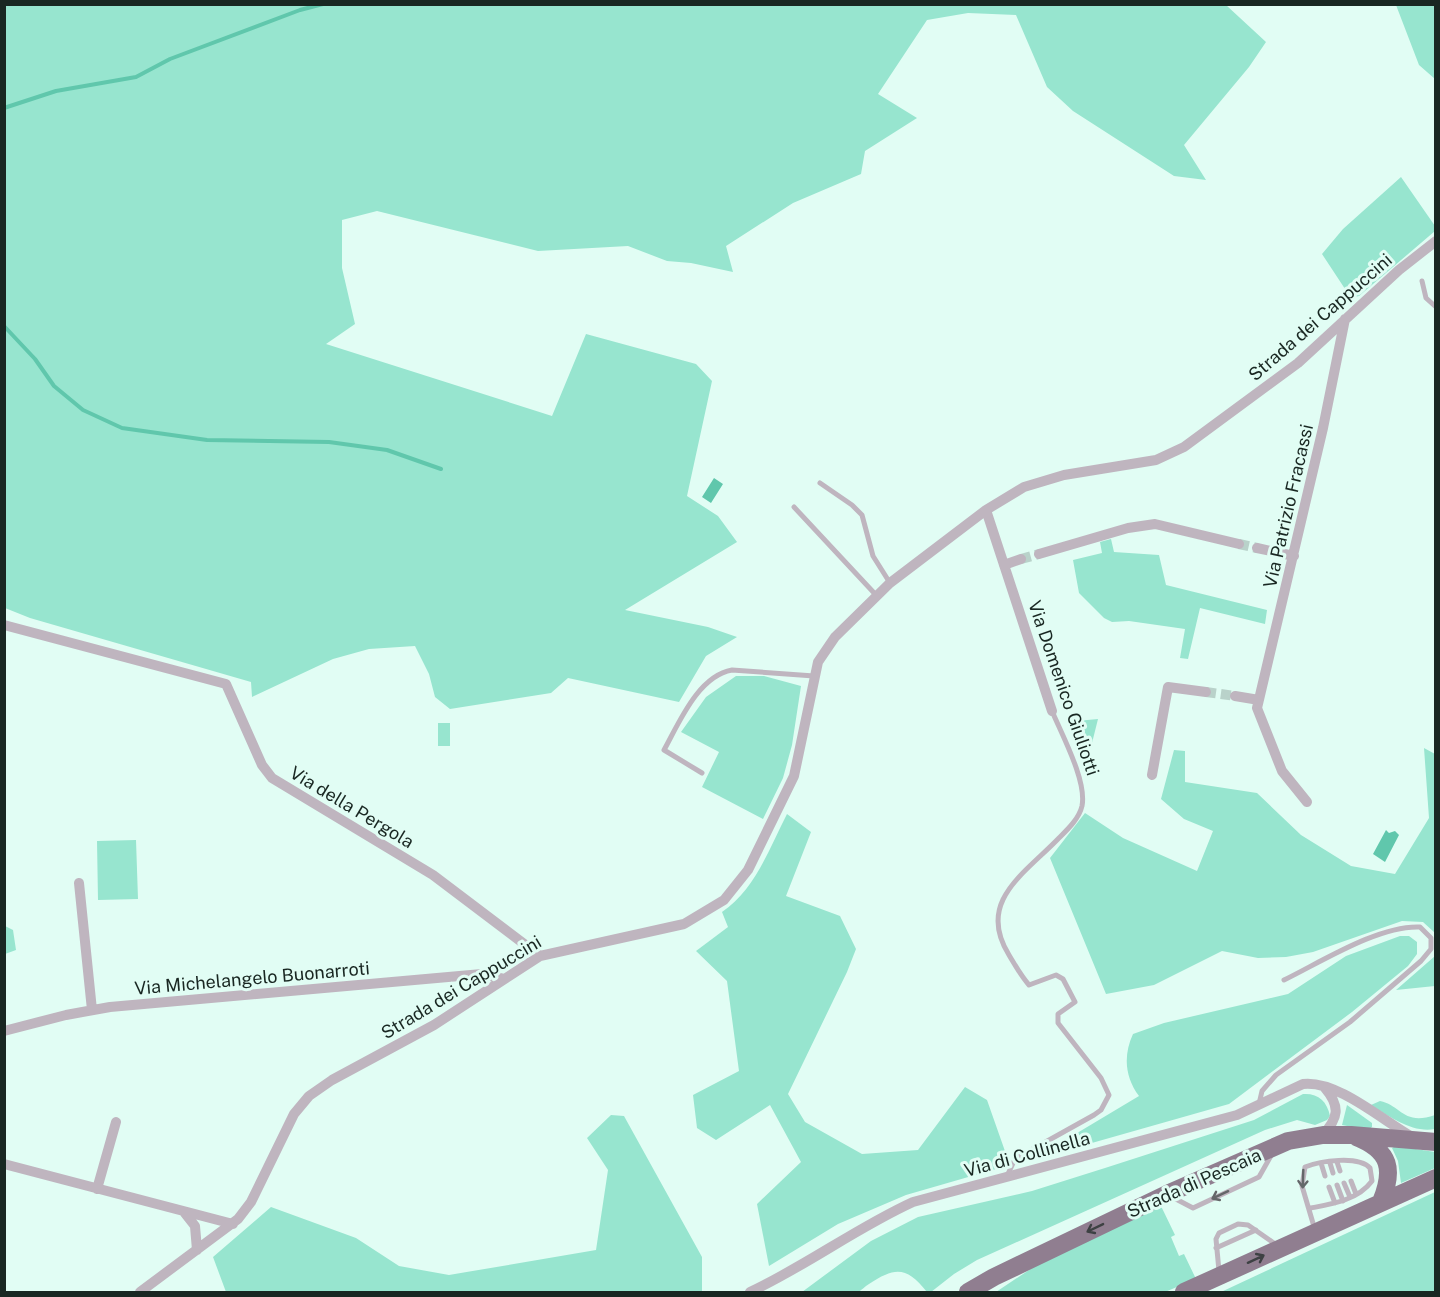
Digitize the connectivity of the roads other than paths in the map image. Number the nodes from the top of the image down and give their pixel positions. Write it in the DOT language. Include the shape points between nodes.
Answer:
graph roads {
  1 [pos="1436,241"];
  2 [pos="1422,281"];
  3 [pos="1436,308"];
  4 [pos="1345,319"];
  5 [pos="820,483"];
  6 [pos="794,507"];
  7 [pos="986,510"];
  8 [pos="1239,544"];
  9 [pos="1257,548"];
  10 [pos="1039,554"];
  11 [pos="1294,556"];
  12 [pos="1021,560"];
  13 [pos="1004,565"];
  14 [pos="890,583"];
  15 [pos="876,595"];
  16 [pos="4,625"];
  17 [pos="814,676"];
  18 [pos="1206,692"];
  19 [pos="1235,696"];
  20 [pos="1259,700"];
  21 [pos="1052,711"];
  22 [pos="702,773"];
  23 [pos="1152,775"];
  24 [pos="1307,802"];
  25 [pos="79,883"];
  26 [pos="540,956"];
  27 [pos="504,979"];
  28 [pos="1284,980"];
  29 [pos="92,1010"];
  30 [pos="4,1031"];
  31 [pos="1325,1088"];
  32 [pos="1259,1106"];
  33 [pos="1368,1110"];
  34 [pos="116,1122"];
  35 [pos="1323,1135"];
  36 [pos="1351,1135"];
  37 [pos="1384,1137"];
  38 [pos="1417,1140"];
  39 [pos="1436,1142"];
  40 [pos="1340,1161"];
  41 [pos="1329,1163"];
  42 [pos="4,1164"];
  43 [pos="1322,1164"];
  44 [pos="1343,1170"];
  45 [pos="1333,1173"];
  46 [pos="1008,1176"];
  47 [pos="1325,1176"];
  48 [pos="1436,1178"];
  49 [pos="1389,1180"];
  50 [pos="1348,1182"];
  51 [pos="1337,1185"];
  52 [pos="1329,1188"];
  53 [pos="97,1189"];
  54 [pos="1353,1196"];
  55 [pos="1343,1201"];
  56 [pos="1381,1202"];
  57 [pos="1335,1203"];
  58 [pos="1311,1208"];
  59 [pos="184,1212"];
  60 [pos="233,1224"];
  61 [pos="1256,1230"];
  62 [pos="1316,1232"];
  63 [pos="1216,1248"];
  64 [pos="1281,1248"];
  65 [pos="197,1250"];
  66 [pos="1220,1276"];
  67 [pos="994,1277"];
  68 [pos="140,1293"];
  69 [pos="750,1293"];
  70 [pos="968,1293"];
  71 [pos="982,1293"];
  72 [pos="1184,1293"];
  1 -- 4 [label="street, Strada dei Cappuccini"];
  2 -- 3 [label="lane" via="1426,298"];
  4 -- 7 [label="street, Strada dei Cappuccini" via="1278,379 1177,451 1142,463 1047,479 1024,487"];
  4 -- 11 [label="street, Via Patrizio Fracassi"];
  5 -- 14 [label="lane" via="862,515 873,555"];
  6 -- 15 [label="lane"];
  7 -- 13 [label="street, Via Domenico Giuliotti"];
  7 -- 14 [label="street, Strada dei Cappuccini"];
  8 -- 10 [label="street" via="1165,524 1148,524"];
  9 -- 11 [label="street"];
  11 -- 20 [label="street, Via Patrizio Fracassi"];
  12 -- 13 [label="street"];
  13 -- 21 [label="street, Via Domenico Giuliotti"];
  14 -- 15 [label="street, Strada dei Cappuccini"];
  15 -- 17 [label="street, Strada dei Cappuccini" via="829,643"];
  16 -- 26 [label="street, Via della Pergola" via="226,684 262,765 272,778 433,874"];
  17 -- 22 [label="lane" via="732,670 712,679 692,702 664,750"];
  17 -- 26 [label="street, Strada dei Cappuccini" via="794,776 747,870 729,895 684,924"];
  18 -- 23 [label="street" via="1168,687"];
  19 -- 20 [label="street"];
  20 -- 24 [label="street, Via Patrizio Fracassi" via="1260,719 1282,771"];
  21 -- 46 [label="lane, Via Domenico Giuliotti" via="1079,778 1081,808 1068,828 1004,894 997,923 1005,949 1029,985 1056,975 1063,979 1075,1004 1056,1017 1109,1095 1094,1115 1013,1161"];
  25 -- 29 [label="street"];
  26 -- 27 [label="street, Strada dei Cappuccini"];
  27 -- 29 [label="street, Via Michelangelo Buonarroti" via="482,974"];
  27 -- 60 [label="street, Strada dei Cappuccini" via="418,1034 342,1073 305,1100 284,1132 251,1202"];
  28 -- 32 [label="lane" via="1405,926 1420,927 1431,938 1431,949 1421,961 1350,1022 1276,1075 1262,1091"];
  29 -- 30 [label="street, Via Michelangelo Buonarroti"];
  31 -- 32 [label="street, Via di Collinella" via="1302,1084"];
  31 -- 33 [label="street, Via di Collinella"];
  31 -- 35 [label="street" via="1334,1099 1337,1113"];
  32 -- 46 [label="street, Via di Collinella"];
  33 -- 37 [label="street, Via di Collinella"];
  33 -- 38 [label="street, Via di Collinella"];
  34 -- 53 [label="street"];
  35 -- 36 [label="main road, Strada di Pescaia"];
  35 -- 67 [label="main road, Strada di Pescaia, one-way" via="1277,1145"];
  36 -- 37 [label="main road, Strada di Pescaia"];
  36 -- 49 [label="main road" via="1379,1151 1386,1161"];
  37 -- 38 [label="main road, Strada di Pescaia"];
  37 -- 49 [label="main road" via="1392,1163"];
  38 -- 39 [label="main road, Strada di Pescaia"];
  40 -- 41 [label="lane"];
  40 -- 44 [label="lane"];
  40 -- 54 [label="lane" via="1366,1164 1371,1171 1372,1181"];
  41 -- 43 [label="lane"];
  41 -- 45 [label="lane"];
  42 -- 53 [label="street"];
  43 -- 47 [label="lane"];
  43 -- 58 [label="lane, one-way" via="1307,1166 1302,1172 1303,1193"];
  46 -- 69 [label="street, Via di Collinella" via="898,1209"];
  48 -- 56 [label="main road"];
  49 -- 56 [label="main road"];
  50 -- 54 [label="lane"];
  51 -- 55 [label="lane"];
  52 -- 57 [label="lane"];
  53 -- 59 [label="street"];
  54 -- 55 [label="lane"];
  55 -- 57 [label="lane"];
  56 -- 62 [label="main road"];
  57 -- 58 [label="lane"];
  58 -- 62 [label="lane"];
  59 -- 60 [label="street"];
  59 -- 65 [label="street" via="195,1226"];
  60 -- 65 [label="street, Strada dei Cappuccini"];
  61 -- 63 [label="lane"];
  61 -- 63 [label="lane" via="1245,1223 1219,1233"];
  61 -- 64 [label="lane"];
  62 -- 64 [label="main road"];
  63 -- 66 [label="lane"];
  66 -- 64 [label="main road, one-way"];
  65 -- 68 [label="street, Strada dei Cappuccini"];
  66 -- 72 [label="main road"];
  67 -- 70 [label="main road, Strada di Pescaia"];
  67 -- 71 [label="main road"];
}
